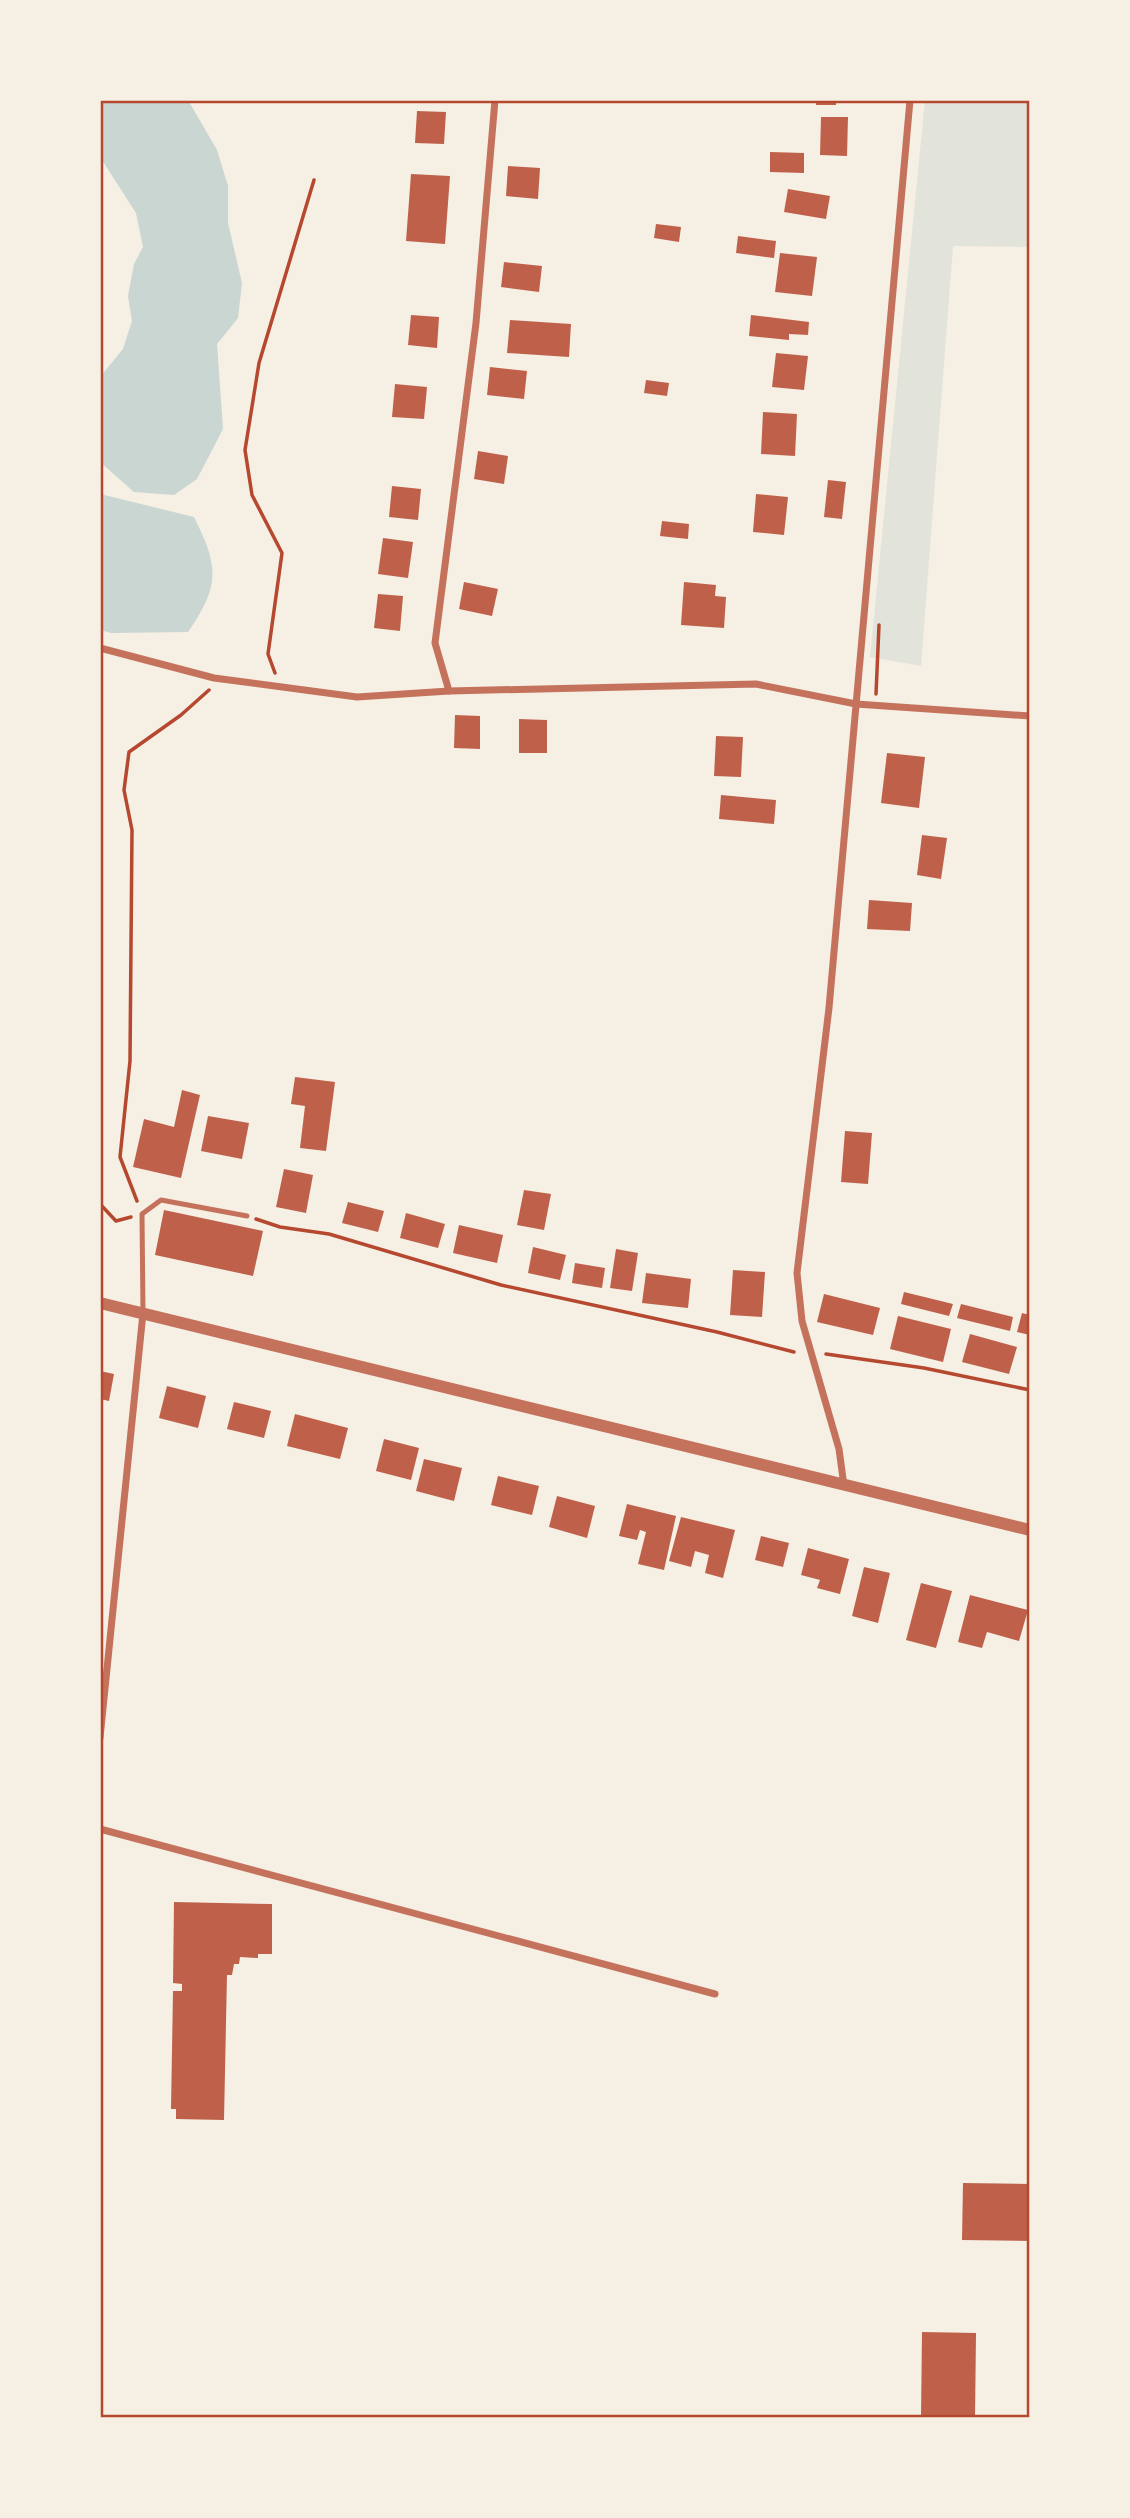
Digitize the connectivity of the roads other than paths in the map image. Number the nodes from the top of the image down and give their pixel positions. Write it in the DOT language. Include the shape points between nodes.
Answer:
graph roads {
  1 [pos="495,100"];
  2 [pos="911,100"];
  3 [pos="100,648"];
  4 [pos="449,691"];
  5 [pos="856,704"];
  6 [pos="1030,716"];
  7 [pos="247,1216"];
  8 [pos="100,1303"];
  9 [pos="143,1312"];
  10 [pos="844,1486"];
  11 [pos="1030,1530"];
  12 [pos="100,1738"];
  13 [pos="100,1829"];
  14 [pos="715,1994"];
  1 -- 4 [label="street" via="476,323 435,643"];
  2 -- 5 [label="street"];
  3 -- 4 [label="street" via="214,678 357,697"];
  4 -- 5 [label="street" via="756,684"];
  5 -- 6 [label="street"];
  5 -- 10 [label="street" via="829,1008 797,1273 802,1321 839,1449"];
  7 -- 9 [label="lane" via="161,1200 142,1214"];
  8 -- 9 [label="street"];
  9 -- 10 [label="street"];
  9 -- 12 [label="street"];
  10 -- 11 [label="street"];
  13 -- 14 [label="street"];
}
